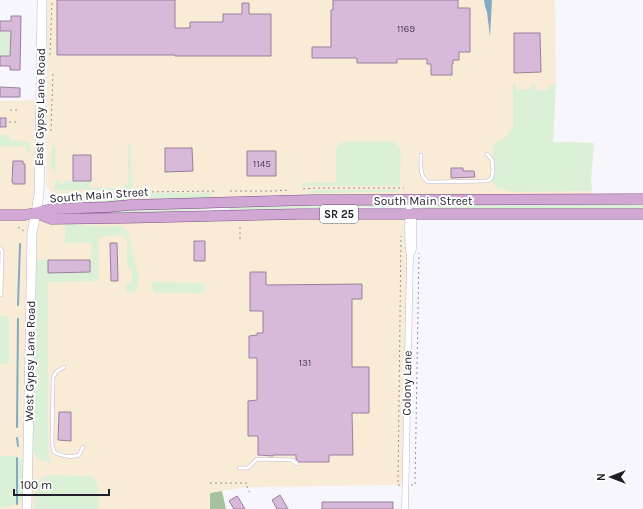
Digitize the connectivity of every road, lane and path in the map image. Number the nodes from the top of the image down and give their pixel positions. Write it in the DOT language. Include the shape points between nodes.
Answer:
graph roads {
  1 [pos="42,0"];
  2 [pos="52,0"];
  3 [pos="50,55"];
  4 [pos="53,72"];
  5 [pos="10,110"];
  6 [pos="18,110"];
  7 [pos="9,122"];
  8 [pos="18,122"];
  9 [pos="51,132"];
  10 [pos="488,154"];
  11 [pos="421,155"];
  12 [pos="404,188"];
  13 [pos="303,189"];
  14 [pos="290,190"];
  15 [pos="214,191"];
  16 [pos="230,191"];
  17 [pos="142,192"];
  18 [pos="643,199"];
  19 [pos="409,200"];
  20 [pos="36,213"];
  21 [pos="0,214"];
  22 [pos="411,214"];
  23 [pos="643,214"];
  24 [pos="18,227"];
  25 [pos="240,227"];
  26 [pos="26,232"];
  27 [pos="401,236"];
  28 [pos="242,240"];
  29 [pos="0,248"];
  30 [pos="419,250"];
  31 [pos="1,296"];
  32 [pos="64,367"];
  33 [pos="83,447"];
  34 [pos="297,464"];
  35 [pos="239,468"];
  36 [pos="210,483"];
  37 [pos="402,485"];
  38 [pos="409,485"];
  39 [pos="250,493"];
  40 [pos="27,509"];
  41 [pos="405,509"];
  1 -- 20 [label="main road, East Gypsy Lane Road" via="40,163"];
  2 -- 3 [label="path"];
  4 -- 9 [label="path"];
  5 -- 6 [label="path"];
  7 -- 8 [label="path"];
  10 -- 11 [label="lane" via="492,160 493,170 488,181 428,182 422,175"];
  12 -- 13 [label="path"];
  14 -- 16 [label="path"];
  15 -- 17 [label="path"];
  18 -- 19 [label="main road, South Main Street / SR 25"];
  19 -- 20 [label="main road, South Main Street / SR 25" via="130,205 52,209"];
  19 -- 22 [label="street, Colony Lane"];
  20 -- 21 [label="main road, South Main Street / SR 25"];
  20 -- 22 [label="main road, South Main Street / SR 25" via="51,219"];
  20 -- 40 [label="main road, West Gypsy Lane Road" via="32,232"];
  22 -- 23 [label="main road, South Main Street / SR 25"];
  22 -- 41 [label="street, Colony Lane" via="408,227 410,256"];
  24 -- 26 [label="path"];
  25 -- 28 [label="path"];
  27 -- 37 [label="path" via="398,485"];
  29 -- 31 [label="lane"];
  30 -- 38 [label="path" via="414,485"];
  32 -- 33 [label="lane" via="56,372 53,378 52,444 54,452 62,456 79,455"];
  34 -- 35 [label="lane" via="292,460 257,459 248,468"];
  36 -- 39 [label="path" via="247,483"];
}
